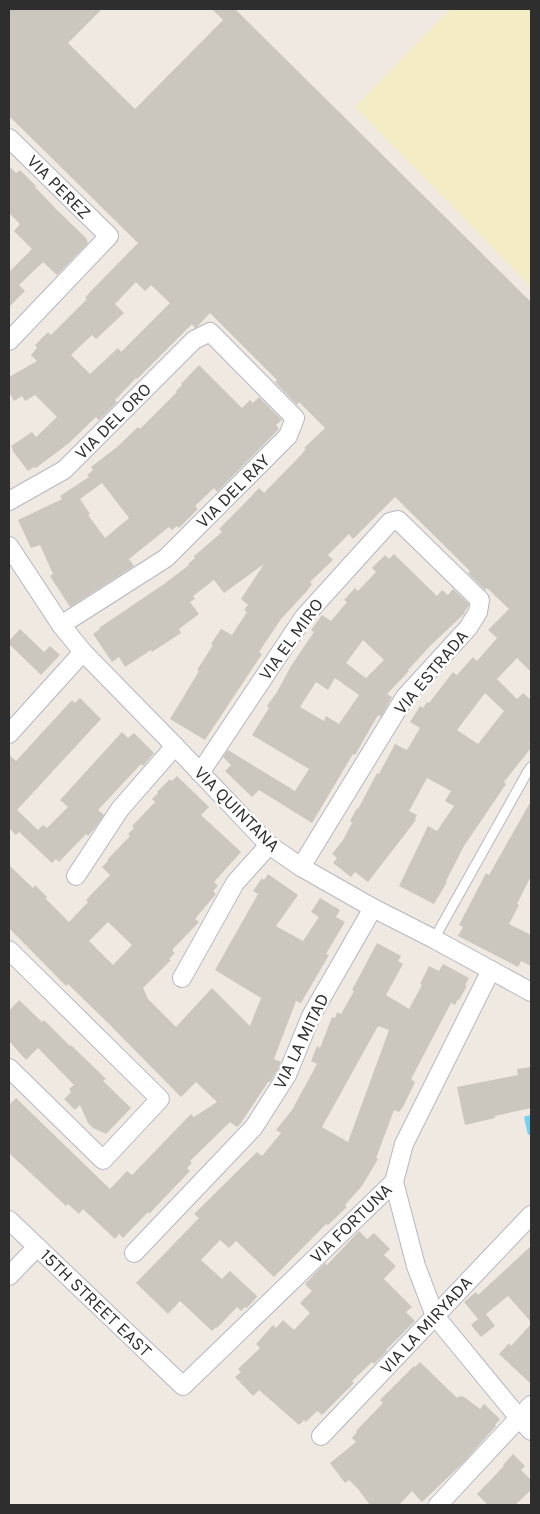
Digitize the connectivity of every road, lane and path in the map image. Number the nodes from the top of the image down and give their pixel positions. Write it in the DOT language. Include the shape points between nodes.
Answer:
graph roads {
  1 [pos="9,138"];
  2 [pos="210,332"];
  3 [pos="9,340"];
  4 [pos="9,501"];
  5 [pos="398,520"];
  6 [pos="9,546"];
  7 [pos="61,625"];
  8 [pos="83,652"];
  9 [pos="9,734"];
  10 [pos="175,746"];
  11 [pos="531,766"];
  12 [pos="200,773"];
  13 [pos="269,845"];
  14 [pos="302,867"];
  15 [pos="76,876"];
  16 [pos="373,908"];
  17 [pos="434,939"];
  18 [pos="9,950"];
  19 [pos="491,970"];
  20 [pos="182,978"];
  21 [pos="531,992"];
  22 [pos="9,1068"];
  23 [pos="394,1182"];
  24 [pos="531,1215"];
  25 [pos="9,1220"];
  26 [pos="37,1247"];
  27 [pos="134,1253"];
  28 [pos="9,1276"];
  29 [pos="435,1316"];
  30 [pos="183,1386"];
  31 [pos="531,1405"];
  32 [pos="519,1418"];
  33 [pos="531,1431"];
  34 [pos="321,1436"];
  35 [pos="438,1505"];
  1 -- 3 [label="street, VIA PEREZ" via="109,236"];
  2 -- 4 [label="street, VIA DEL ORO" via="194,340 64,470"];
  2 -- 7 [label="street, VIA DEL RAY" via="295,418 288,436 166,558"];
  5 -- 12 [label="street, VIA EL MIRO" via="390,522 304,616"];
  5 -- 14 [label="street, VIA ESTRADA" via="480,600 478,612 468,628 405,697"];
  6 -- 7 [label="street, VIA QUINTANA"];
  7 -- 8 [label="street, VIA QUINTANA"];
  8 -- 9 [label="street"];
  8 -- 10 [label="street, VIA QUINTANA"];
  10 -- 12 [label="street, VIA QUINTANA"];
  10 -- 15 [label="street" via="120,809"];
  11 -- 17 [label="lane"];
  12 -- 13 [label="street, VIA QUINTANA"];
  13 -- 14 [label="street, VIA QUINTANA"];
  13 -- 20 [label="street" via="235,883"];
  14 -- 16 [label="street, VIA QUINTANA"];
  16 -- 17 [label="street, VIA QUINTANA"];
  16 -- 27 [label="street, VIA LA MITAD" via="310,1016 287,1075 254,1127"];
  17 -- 19 [label="street, VIA QUINTANA"];
  18 -- 22 [label="street" via="160,1098 103,1160"];
  19 -- 21 [label="street, VIA QUINTANA"];
  19 -- 23 [label="street, VIA FORTUNA" via="404,1144"];
  23 -- 29 [label="street" via="416,1266"];
  23 -- 30 [label="street, VIA FORTUNA"];
  24 -- 29 [label="street, VIA LA MIRYADA"];
  25 -- 26 [label="street, 15TH STREET EAST"];
  26 -- 28 [label="street"];
  26 -- 30 [label="street, 15TH STREET EAST"];
  29 -- 32 [label="street"];
  29 -- 34 [label="street, VIA LA MIRYADA"];
  31 -- 32 [label="street"];
  32 -- 33 [label="street"];
  32 -- 35 [label="street"];
}
